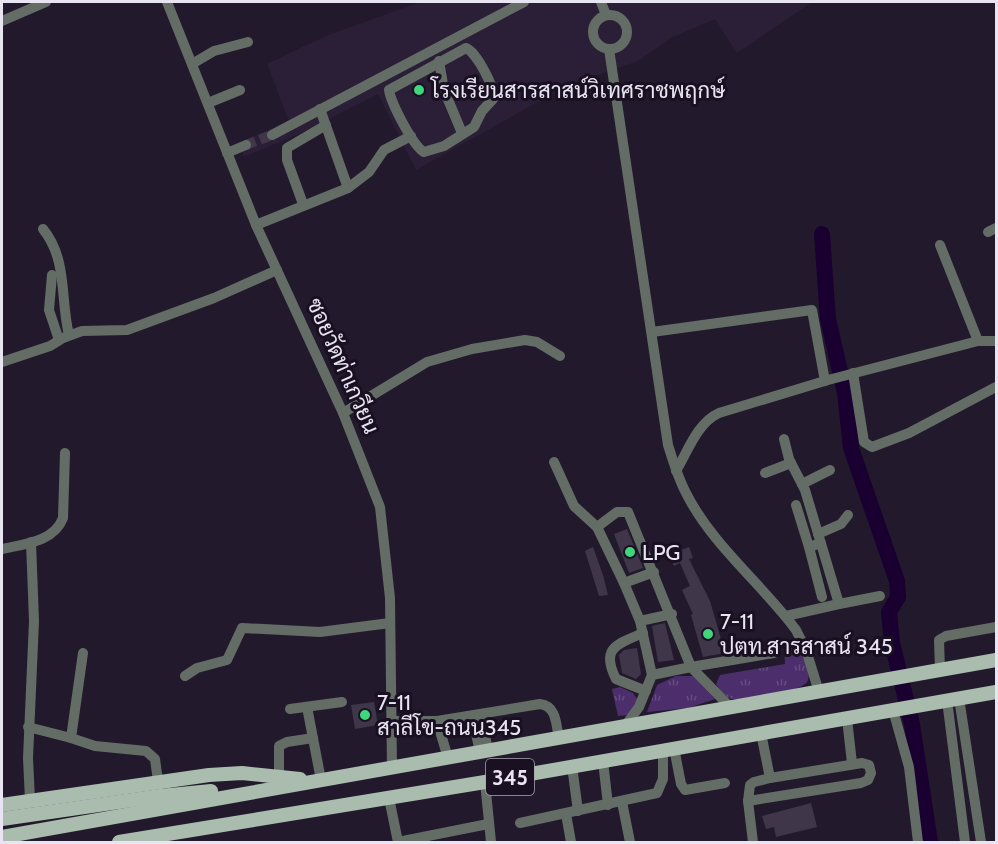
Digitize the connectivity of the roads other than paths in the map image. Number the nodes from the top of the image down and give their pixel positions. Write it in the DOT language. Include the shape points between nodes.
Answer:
graph roads {
  1 [pos="46,2"];
  2 [pos="167,2"];
  3 [pos="524,2"];
  4 [pos="601,2"];
  5 [pos="606,15"];
  6 [pos="2,21"];
  7 [pos="248,42"];
  8 [pos="609,50"];
  9 [pos="440,61"];
  10 [pos="192,64"];
  11 [pos="240,90"];
  12 [pos="208,103"];
  13 [pos="320,109"];
  14 [pos="327,125"];
  15 [pos="462,133"];
  16 [pos="272,135"];
  17 [pos="411,136"];
  18 [pos="246,145"];
  19 [pos="228,153"];
  20 [pos="348,188"];
  21 [pos="303,204"];
  22 [pos="256,225"];
  23 [pos="43,229"];
  24 [pos="940,245"];
  25 [pos="278,270"];
  26 [pos="52,275"];
  27 [pos="652,332"];
  28 [pos="64,338"];
  29 [pos="978,341"];
  30 [pos="996,341"];
  31 [pos="560,356"];
  32 [pos="2,362"];
  33 [pos="851,374"];
  34 [pos="826,380"];
  35 [pos="996,387"];
  36 [pos="343,413"];
  37 [pos="784,440"];
  38 [pos="64,453"];
  39 [pos="554,462"];
  40 [pos="791,463"];
  41 [pos="830,470"];
  42 [pos="676,471"];
  43 [pos="765,473"];
  44 [pos="802,484"];
  45 [pos="796,505"];
  46 [pos="848,515"];
  47 [pos="597,527"];
  48 [pos="820,539"];
  49 [pos="32,542"];
  50 [pos="808,547"];
  51 [pos="2,549"];
  52 [pos="654,572"];
  53 [pos="624,583"];
  54 [pos="880,596"];
  55 [pos="822,597"];
  56 [pos="839,604"];
  57 [pos="672,614"];
  58 [pos="786,616"];
  59 [pos="640,621"];
  60 [pos="390,623"];
  61 [pos="996,627"];
  62 [pos="643,633"];
  63 [pos="83,653"];
  64 [pos="774,653"];
  65 [pos="996,660"];
  66 [pos="691,667"];
  67 [pos="940,670"];
  68 [pos="652,675"];
  69 [pos="185,676"];
  70 [pos="646,691"];
  71 [pos="819,692"];
  72 [pos="996,692"];
  73 [pos="953,699"];
  74 [pos="342,702"];
  75 [pos="307,707"];
  76 [pos="731,708"];
  77 [pos="290,709"];
  78 [pos="896,710"];
  79 [pos="476,715"];
  80 [pos="846,718"];
  81 [pos="392,721"];
  82 [pos="437,721"];
  83 [pos="626,726"];
  84 [pos="28,727"];
  85 [pos="761,734"];
  86 [pos="71,738"];
  87 [pos="313,738"];
  88 [pos="559,739"];
  89 [pos="668,749"];
  90 [pos="484,752"];
  91 [pos="448,758"];
  92 [pos="603,761"];
  93 [pos="852,763"];
  94 [pos="572,766"];
  95 [pos="392,768"];
  96 [pos="279,776"];
  97 [pos="770,778"];
  98 [pos="158,781"];
  99 [pos="317,781"];
  100 [pos="484,782"];
  101 [pos="725,783"];
  102 [pos="258,791"];
  103 [pos="389,798"];
  104 [pos="30,800"];
  105 [pos="748,801"];
  106 [pos="622,802"];
  107 [pos="2,805"];
  108 [pos="608,805"];
  109 [pos="578,811"];
  110 [pos="566,814"];
  111 [pos="2,819"];
  112 [pos="246,821"];
  113 [pos="520,823"];
  114 [pos="488,824"];
  115 [pos="2,837"];
  116 [pos="398,842"];
  117 [pos="119,843"];
  118 [pos="167,843"];
  119 [pos="491,843"];
  120 [pos="571,843"];
  121 [pos="630,843"];
  122 [pos="753,843"];
  123 [pos="918,843"];
  124 [pos="965,843"];
  125 [pos="981,843"];
  1 -- 6 [label="street"];
  2 -- 10 [label="street, ซอยวัดท่าเกวียน"];
  3 -- 13 [label="street"];
  4 -- 5 [label="street"];
  5 -- 8 [label="street" via="597,20 593,29 594,39"];
  5 -- 8 [label="street" via="624,21 628,30 626,40"];
  7 -- 10 [label="street" via="214,51"];
  8 -- 27 [label="street"];
  9 -- 15 [label="street" via="444,90"];
  9 -- 15 [label="street" via="469,49 494,89 494,99 474,127"];
  9 -- 17 [label="street" via="389,90"];
  10 -- 12 [label="street, ซอยวัดท่าเกวียน"];
  11 -- 12 [label="street"];
  12 -- 19 [label="street, ซอยวัดท่าเกวียน"];
  13 -- 14 [label="street"];
  13 -- 16 [label="street"];
  14 -- 20 [label="street"];
  14 -- 21 [label="street" via="287,148 287,160"];
  15 -- 17 [label="street" via="430,152 420,150"];
  17 -- 20 [label="street" via="384,150 369,172"];
  18 -- 19 [label="street"];
  19 -- 22 [label="street, ซอยวัดท่าเกวียน"];
  20 -- 21 [label="street"];
  21 -- 22 [label="street"];
  22 -- 25 [label="street, ซอยวัดท่าเกวียน"];
  23 -- 28 [label="street" via="53,243 62,274"];
  24 -- 29 [label="street"];
  25 -- 28 [label="street" via="127,330 93,329"];
  25 -- 36 [label="street, ซอยวัดท่าเกวียน"];
  26 -- 28 [label="street" via="49,310"];
  27 -- 34 [label="street" via="812,310"];
  27 -- 42 [label="street" via="668,445"];
  28 -- 32 [label="street"];
  29 -- 30 [label="street"];
  29 -- 33 [label="street"];
  31 -- 36 [label="street" via="525,339 472,349 427,362"];
  33 -- 34 [label="street"];
  33 -- 35 [label="street" via="864,441 872,447 909,433"];
  34 -- 42 [label="street" via="708,418"];
  36 -- 60 [label="street, ซอยวัดท่าเกวียน" via="380,507"];
  37 -- 40 [label="street"];
  38 -- 49 [label="street" via="63,518 55,533"];
  39 -- 47 [label="street" via="574,506"];
  40 -- 43 [label="street"];
  40 -- 44 [label="street"];
  41 -- 44 [label="street"];
  42 -- 58 [label="street" via="700,517"];
  44 -- 48 [label="street"];
  45 -- 50 [label="street"];
  46 -- 48 [label="street"];
  47 -- 52 [label="street" via="617,512 628,512"];
  47 -- 53 [label="street"];
  48 -- 50 [label="street"];
  48 -- 56 [label="street"];
  49 -- 51 [label="street"];
  49 -- 84 [label="street" via="34,603"];
  50 -- 55 [label="street"];
  52 -- 53 [label="street"];
  52 -- 57 [label="street"];
  53 -- 59 [label="street"];
  54 -- 56 [label="street"];
  56 -- 58 [label="street"];
  57 -- 59 [label="street"];
  57 -- 66 [label="street"];
  58 -- 71 [label="street" via="806,650"];
  59 -- 62 [label="street"];
  60 -- 69 [label="street" via="320,632 242,628 227,660"];
  60 -- 81 [label="street, ซอยวัดท่าเกวียน"];
  61 -- 67 [label="street" via="939,640"];
  62 -- 68 [label="street"];
  62 -- 70 [label="street" via="616,645 609,657 616,679"];
  63 -- 86 [label="street"];
  64 -- 66 [label="street"];
  65 -- 67 [label="main road, 345"];
  66 -- 68 [label="street"];
  66 -- 76 [label="street"];
  67 -- 71 [label="main road, 345"];
  68 -- 70 [label="street"];
  70 -- 83 [label="street"];
  71 -- 76 [label="main road, 345"];
  72 -- 73 [label="main road, 345"];
  73 -- 78 [label="main road, 345"];
  73 -- 124 [label="street"];
  73 -- 125 [label="street"];
  74 -- 75 [label="street"];
  75 -- 77 [label="street"];
  75 -- 87 [label="street"];
  76 -- 83 [label="main road, 345"];
  78 -- 80 [label="main road, 345"];
  78 -- 123 [label="street" via="909,767"];
  79 -- 82 [label="street"];
  79 -- 88 [label="street" via="546,705 553,711"];
  79 -- 90 [label="street"];
  80 -- 85 [label="main road, 345"];
  80 -- 93 [label="street"];
  81 -- 82 [label="street"];
  81 -- 95 [label="street, ซอยวัดท่าเกวียน"];
  82 -- 91 [label="street"];
  83 -- 88 [label="main road, 345"];
  84 -- 86 [label="street"];
  84 -- 104 [label="street"];
  85 -- 89 [label="main road, 345"];
  85 -- 97 [label="street"];
  86 -- 98 [label="street" via="95,746 146,751 155,759"];
  87 -- 96 [label="street" via="279,746"];
  87 -- 99 [label="street"];
  88 -- 90 [label="main road, 345"];
  89 -- 92 [label="main road, 345"];
  89 -- 101 [label="street" via="684,790"];
  89 -- 106 [label="street" via="657,794"];
  90 -- 91 [label="main road, 345"];
  91 -- 95 [label="main road, 345"];
  92 -- 94 [label="main road, 345"];
  92 -- 108 [label="street"];
  93 -- 97 [label="street"];
  93 -- 105 [label="street" via="869,765 872,773 868,780"];
  94 -- 100 [label="main road, 345"];
  94 -- 109 [label="street"];
  95 -- 99 [label="main road, 345"];
  96 -- 98 [label="main road" via="242,773"];
  96 -- 99 [label="main road"];
  97 -- 105 [label="street" via="750,785"];
  98 -- 104 [label="main road"];
  99 -- 102 [label="main road, 345"];
  100 -- 103 [label="main road, 345"];
  100 -- 114 [label="street"];
  102 -- 111 [label="main road, 345" via="160,796"];
  102 -- 115 [label="main road, 345"];
  103 -- 112 [label="main road, 345"];
  103 -- 116 [label="street"];
  104 -- 107 [label="main road"];
  105 -- 122 [label="street"];
  106 -- 108 [label="street"];
  106 -- 121 [label="street"];
  108 -- 109 [label="street"];
  109 -- 110 [label="street"];
  110 -- 113 [label="street"];
  110 -- 120 [label="street"];
  112 -- 117 [label="main road, 345"];
  112 -- 118 [label="main road"];
  114 -- 116 [label="street"];
  114 -- 119 [label="street"];
}
